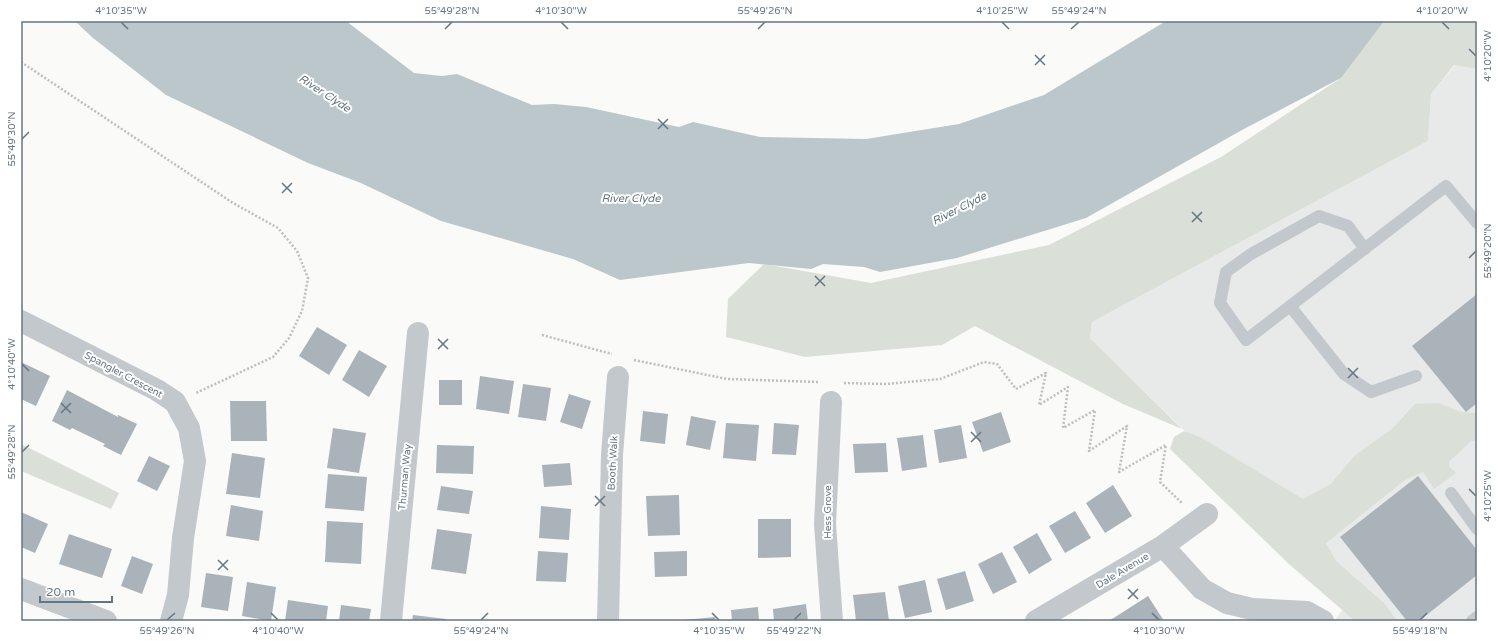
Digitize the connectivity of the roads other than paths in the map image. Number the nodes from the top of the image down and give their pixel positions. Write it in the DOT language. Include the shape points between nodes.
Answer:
graph roads {
  1 [pos="1477,223"];
  2 [pos="1365,249"];
  3 [pos="1290,306"];
  4 [pos="21,321"];
  5 [pos="418,333"];
  6 [pos="623,368"];
  7 [pos="1416,376"];
  8 [pos="835,393"];
  9 [pos="1451,493"];
  10 [pos="1203,517"];
  11 [pos="1477,529"];
  12 [pos="1163,546"];
  13 [pos="21,589"];
  14 [pos="1477,617"];
  15 [pos="106,621"];
  16 [pos="170,621"];
  17 [pos="391,621"];
  18 [pos="608,621"];
  19 [pos="832,621"];
  20 [pos="1036,621"];
  21 [pos="1323,621"];
  22 [pos="1472,621"];
  1 -- 2 [label="lane" via="1446,186"];
  2 -- 3 [label="lane"];
  2 -- 3 [label="lane" via="1348,226 1319,216 1251,254 1226,272 1220,303 1246,340"];
  3 -- 7 [label="lane" via="1344,374 1371,392"];
  4 -- 16 [label="street, Spangler Crescent" via="157,390 175,402 189,428 195,461 183,538 178,595"];
  5 -- 17 [label="street, Thurman Way"];
  6 -- 18 [label="street, Booth Walk" via="612,455"];
  8 -- 19 [label="street, Hess Grove" via="825,524"];
  9 -- 11 [label="lane"];
  10 -- 12 [label="street, Dale Avenue"];
  12 -- 20 [label="street, Dale Avenue"];
  12 -- 21 [label="street" via="1202,589 1227,603 1252,609 1307,612"];
  13 -- 15 [label="street"];
  14 -- 22 [label="lane"];
}
